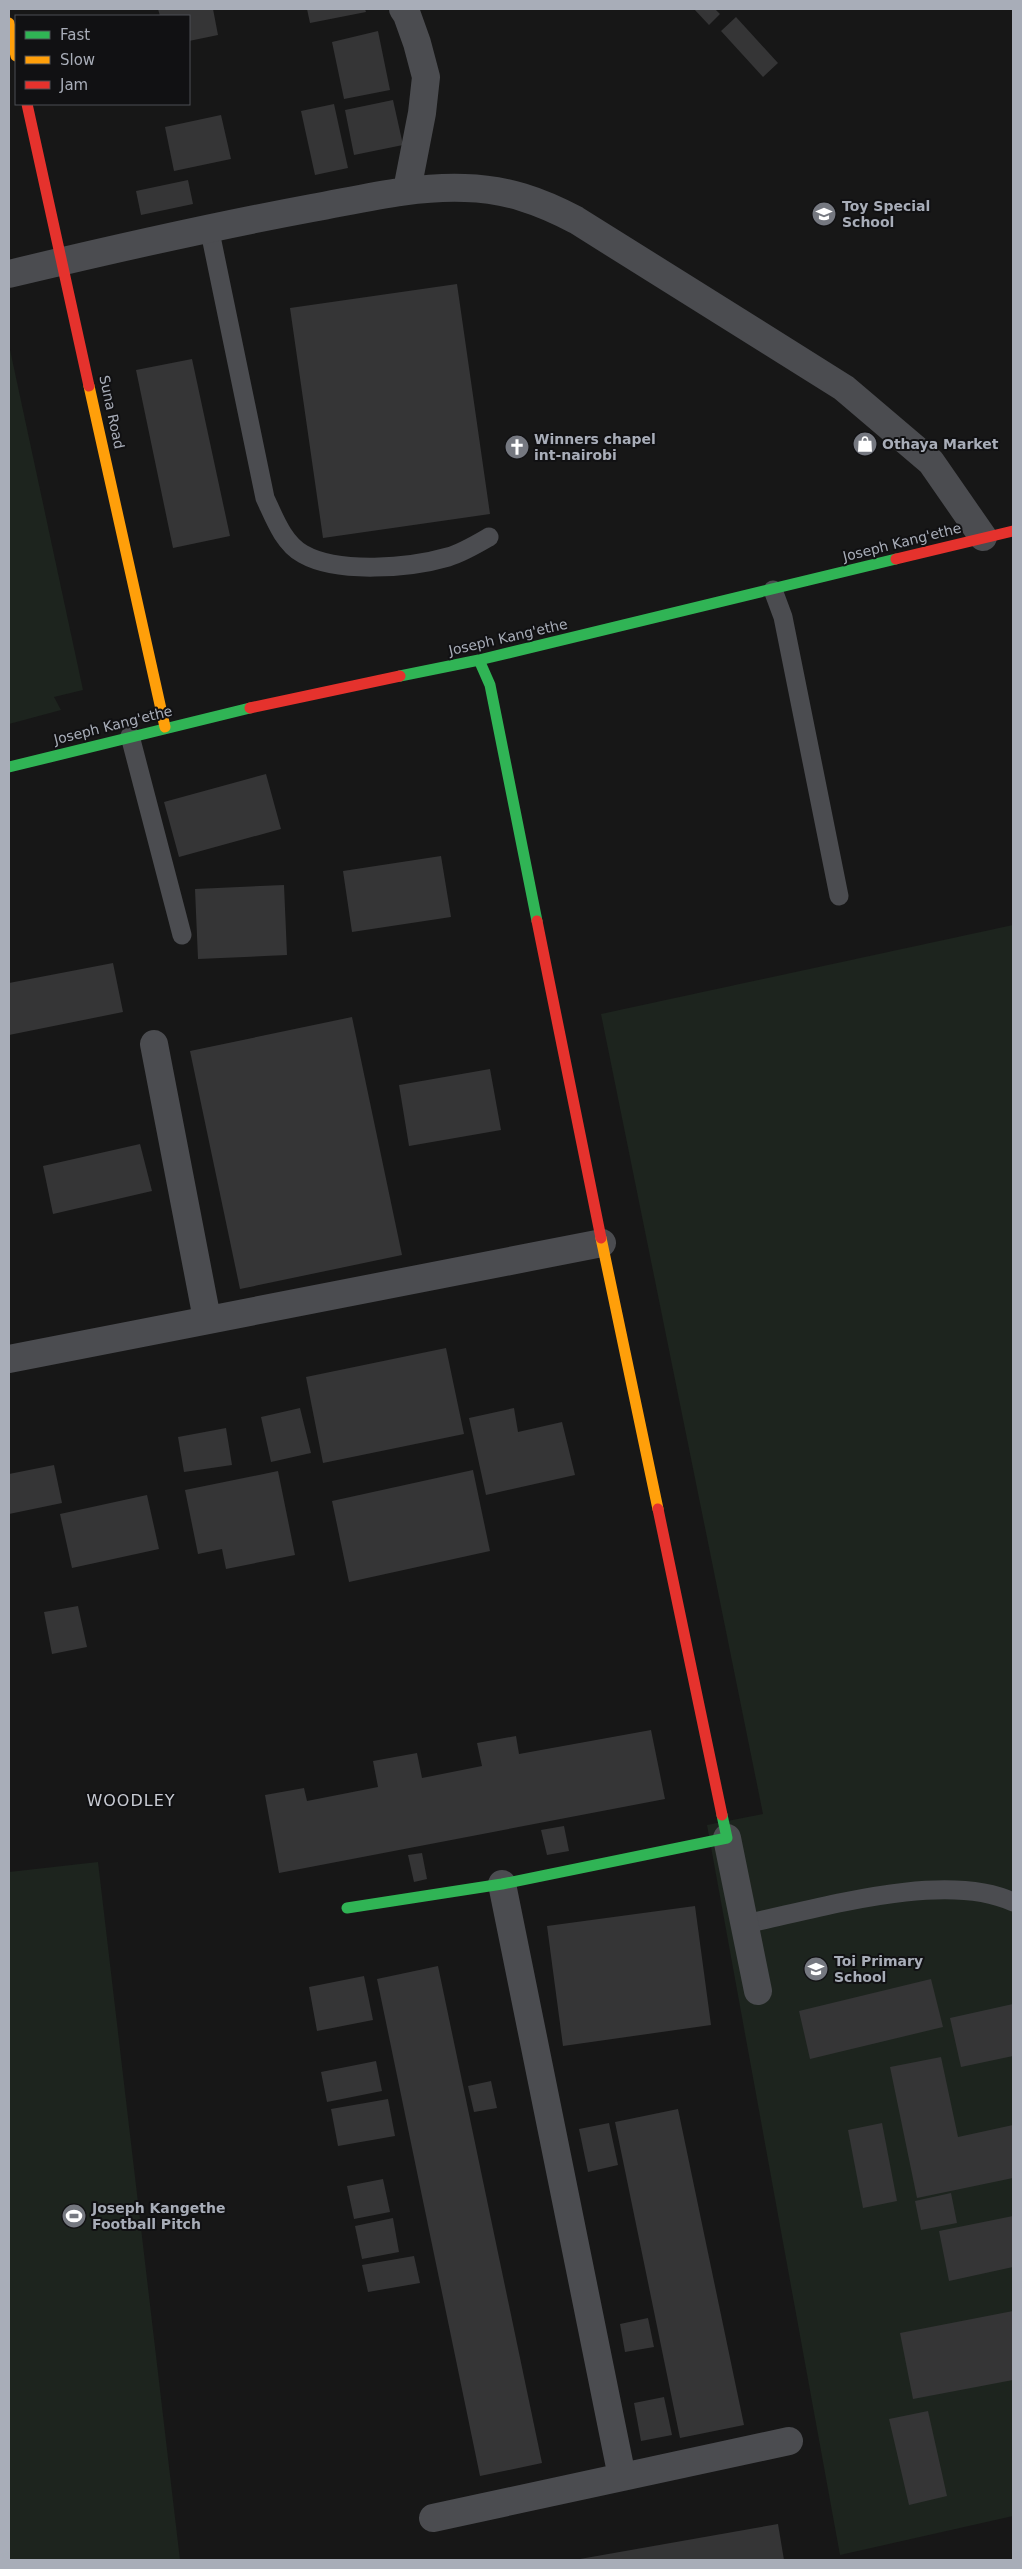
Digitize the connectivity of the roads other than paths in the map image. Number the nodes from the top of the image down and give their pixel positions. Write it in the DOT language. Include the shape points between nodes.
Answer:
graph roads {
  1 [pos="403,9"];
  2 [pos="9,23"];
  3 [pos="15,51"];
  4 [pos="27,105"];
  5 [pos="407,190"];
  6 [pos="209,228"];
  7 [pos="64,261"];
  8 [pos="9,274"];
  9 [pos="1013,532"];
  10 [pos="490,537"];
  11 [pos="983,537"];
  12 [pos="773,590"];
  13 [pos="479,660"];
  14 [pos="166,727"];
  15 [pos="130,736"];
  16 [pos="9,767"];
  17 [pos="839,896"];
  18 [pos="182,935"];
  19 [pos="154,1044"];
  20 [pos="602,1243"];
  21 [pos="207,1319"];
  22 [pos="9,1359"];
  23 [pos="727,1838"];
  24 [pos="502,1884"];
  25 [pos="1013,1902"];
  26 [pos="347,1908"];
  27 [pos="745,1924"];
  28 [pos="758,1991"];
  29 [pos="789,2441"];
  30 [pos="622,2477"];
  31 [pos="433,2518"];
  1 -- 5 [label="street" via="408,15 426,77"];
  2 -- 3 [label="street"];
  4 -- 7 [label="street, Suna Road"];
  5 -- 6 [label="street"];
  5 -- 11 [label="street" via="465,188 508,193 542,203 625,249 844,388 931,462"];
  6 -- 7 [label="street"];
  6 -- 10 [label="lane" via="265,498 278,527 301,553 319,561 353,566 402,565 450,557"];
  7 -- 8 [label="street"];
  7 -- 14 [label="street, Suna Road"];
  9 -- 11 [label="street, Joseph Kang'ethe"];
  11 -- 12 [label="street, Joseph Kang'ethe"];
  12 -- 13 [label="street, Joseph Kang'ethe"];
  12 -- 17 [label="lane" via="783,617"];
  13 -- 14 [label="street, Joseph Kang'ethe"];
  13 -- 20 [label="street" via="490,685"];
  14 -- 15 [label="street, Joseph Kang'ethe"];
  15 -- 16 [label="street, Joseph Kang'ethe"];
  15 -- 18 [label="lane"];
  19 -- 21 [label="street"];
  20 -- 21 [label="street"];
  20 -- 23 [label="street"];
  21 -- 22 [label="street"];
  23 -- 24 [label="street"];
  23 -- 27 [label="street"];
  24 -- 26 [label="street"];
  24 -- 30 [label="street"];
  25 -- 27 [label="lane" via="963,1889 924,1889"];
  27 -- 28 [label="street"];
  29 -- 30 [label="street"];
  30 -- 31 [label="street"];
}
